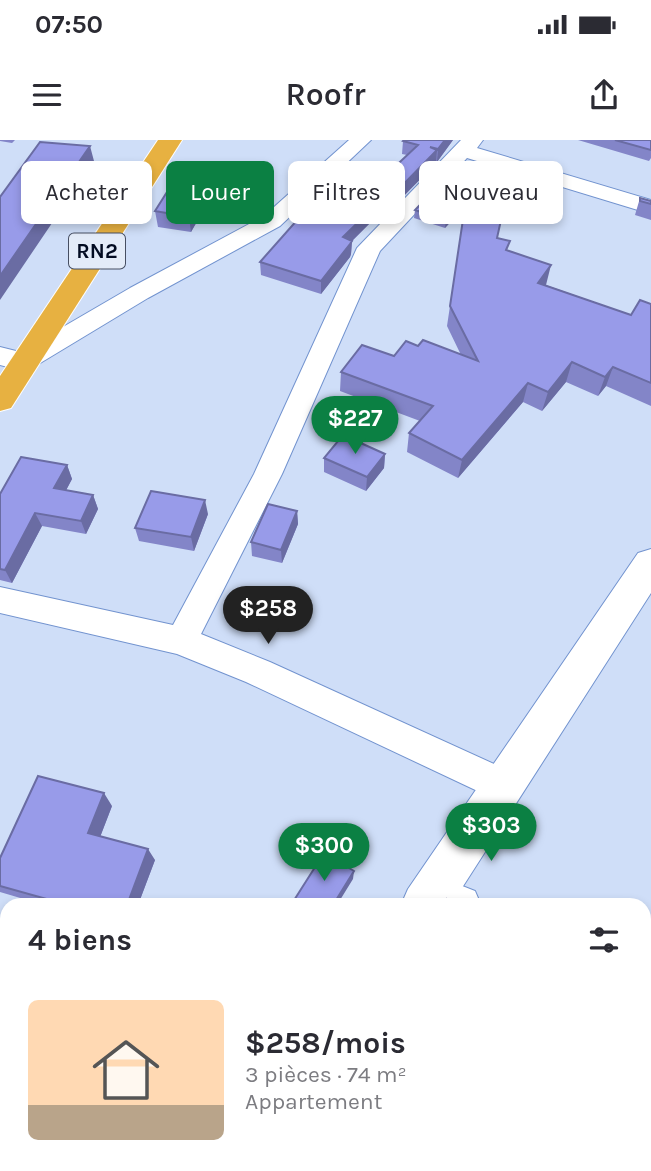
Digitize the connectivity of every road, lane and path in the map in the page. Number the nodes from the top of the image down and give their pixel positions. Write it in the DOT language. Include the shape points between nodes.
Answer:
graph roads {
  1 [pos="170,140"];
  2 [pos="361,140"];
  3 [pos="468,145"];
  4 [pos="651,207"];
  5 [pos="12,359"];
  6 [pos="0,400"];
  7 [pos="651,562"];
  8 [pos="0,600"];
  9 [pos="181,641"];
  10 [pos="503,786"];
  11 [pos="441,898"];
  1 -- 5 [label="highway, RN2"];
  2 -- 5 [label="street" via="272,222"];
  3 -- 4 [label="street"];
  3 -- 9 [label="street" via="369,248 268,474"];
  5 -- 6 [label="highway, RN2"];
  7 -- 10 [label="street"];
  8 -- 9 [label="street"];
  9 -- 10 [label="street"];
  10 -- 11 [label="street"];
}
